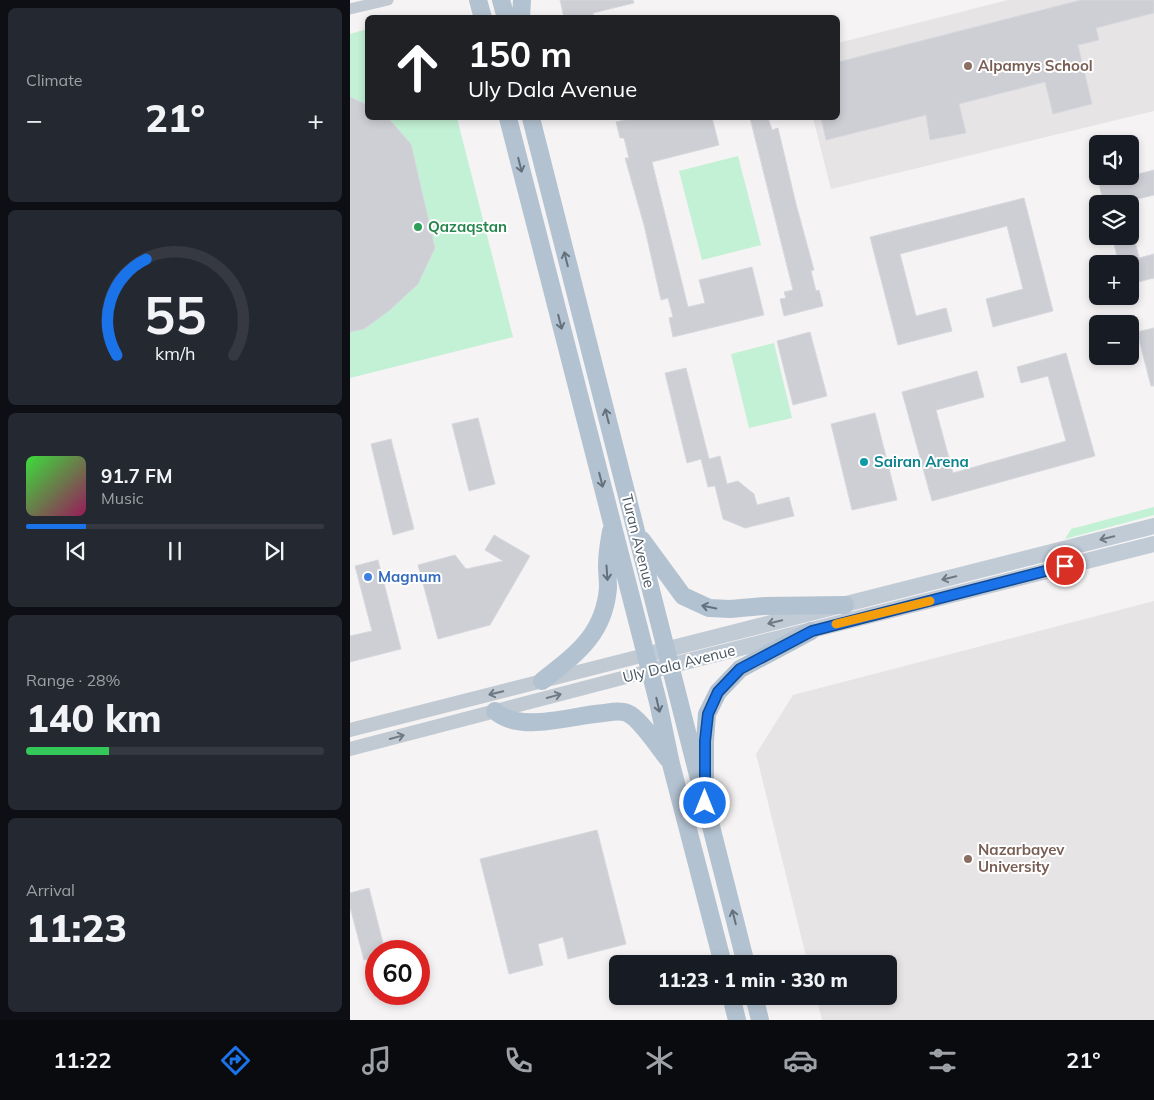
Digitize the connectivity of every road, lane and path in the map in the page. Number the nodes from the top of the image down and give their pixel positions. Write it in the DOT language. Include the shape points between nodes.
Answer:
graph roads {
  1 [pos="388,0"];
  2 [pos="478,0"];
  3 [pos="501,0"];
  4 [pos="522,0"];
  5 [pos="350,9"];
  6 [pos="482,15"];
  7 [pos="505,15"];
  8 [pos="521,15"];
  9 [pos="509,120"];
  10 [pos="532,120"];
  11 [pos="612,525"];
  12 [pos="1154,526"];
  13 [pos="635,530"];
  14 [pos="1154,544"];
  15 [pos="845,604"];
  16 [pos="812,631"];
  17 [pos="668,658"];
  18 [pos="647,663"];
  19 [pos="542,681"];
  20 [pos="495,711"];
  21 [pos="350,730"];
  22 [pos="350,749"];
  23 [pos="671,764"];
  24 [pos="705,803"];
  25 [pos="721,955"];
  26 [pos="744,955"];
  27 [pos="733,1005"];
  28 [pos="756,1005"];
  29 [pos="737,1020"];
  30 [pos="760,1020"];
  1 -- 5 [label="street"];
  2 -- 6 [label="main road"];
  3 -- 7 [label="main road"];
  4 -- 8 [label="main road"];
  9 -- 11 [label="main road, Turan Avenue, one-way"];
  13 -- 10 [label="main road, Turan Avenue, one-way"];
  11 -- 18 [label="main road, Turan Avenue"];
  11 -- 19 [label="main road, one-way" via="607,552 606,602 599,622 580,651"];
  12 -- 15 [label="main road, Uly Dala Avenue, one-way"];
  15 -- 13 [label="main road, one-way" via="709,608 683,596"];
  13 -- 17 [label="main road, Turan Avenue"];
  14 -- 16 [label="main road, Uly Dala Avenue"];
  15 -- 17 [label="main road, Uly Dala Avenue, one-way"];
  16 -- 17 [label="main road, Uly Dala Avenue"];
  16 -- 24 [label="main road" via="740,669 718,692 708,714"];
  17 -- 18 [label="main road, Uly Dala Avenue"];
  17 -- 24 [label="main road, Turan Avenue"];
  18 -- 19 [label="street, Uly Dala Avenue"];
  20 -- 18 [label="street, Uly Dala Avenue, one-way"];
  18 -- 23 [label="main road, Turan Avenue, one-way"];
  19 -- 21 [label="street, Uly Dala Avenue, one-way"];
  22 -- 20 [label="street, Uly Dala Avenue, one-way"];
  20 -- 23 [label="main road" via="507,719 526,723 589,714 627,713"];
  23 -- 25 [label="main road, Turan Avenue"];
  26 -- 24 [label="main road, Turan Avenue, one-way"];
  27 -- 29 [label="main road"];
  28 -- 30 [label="main road"];
}
